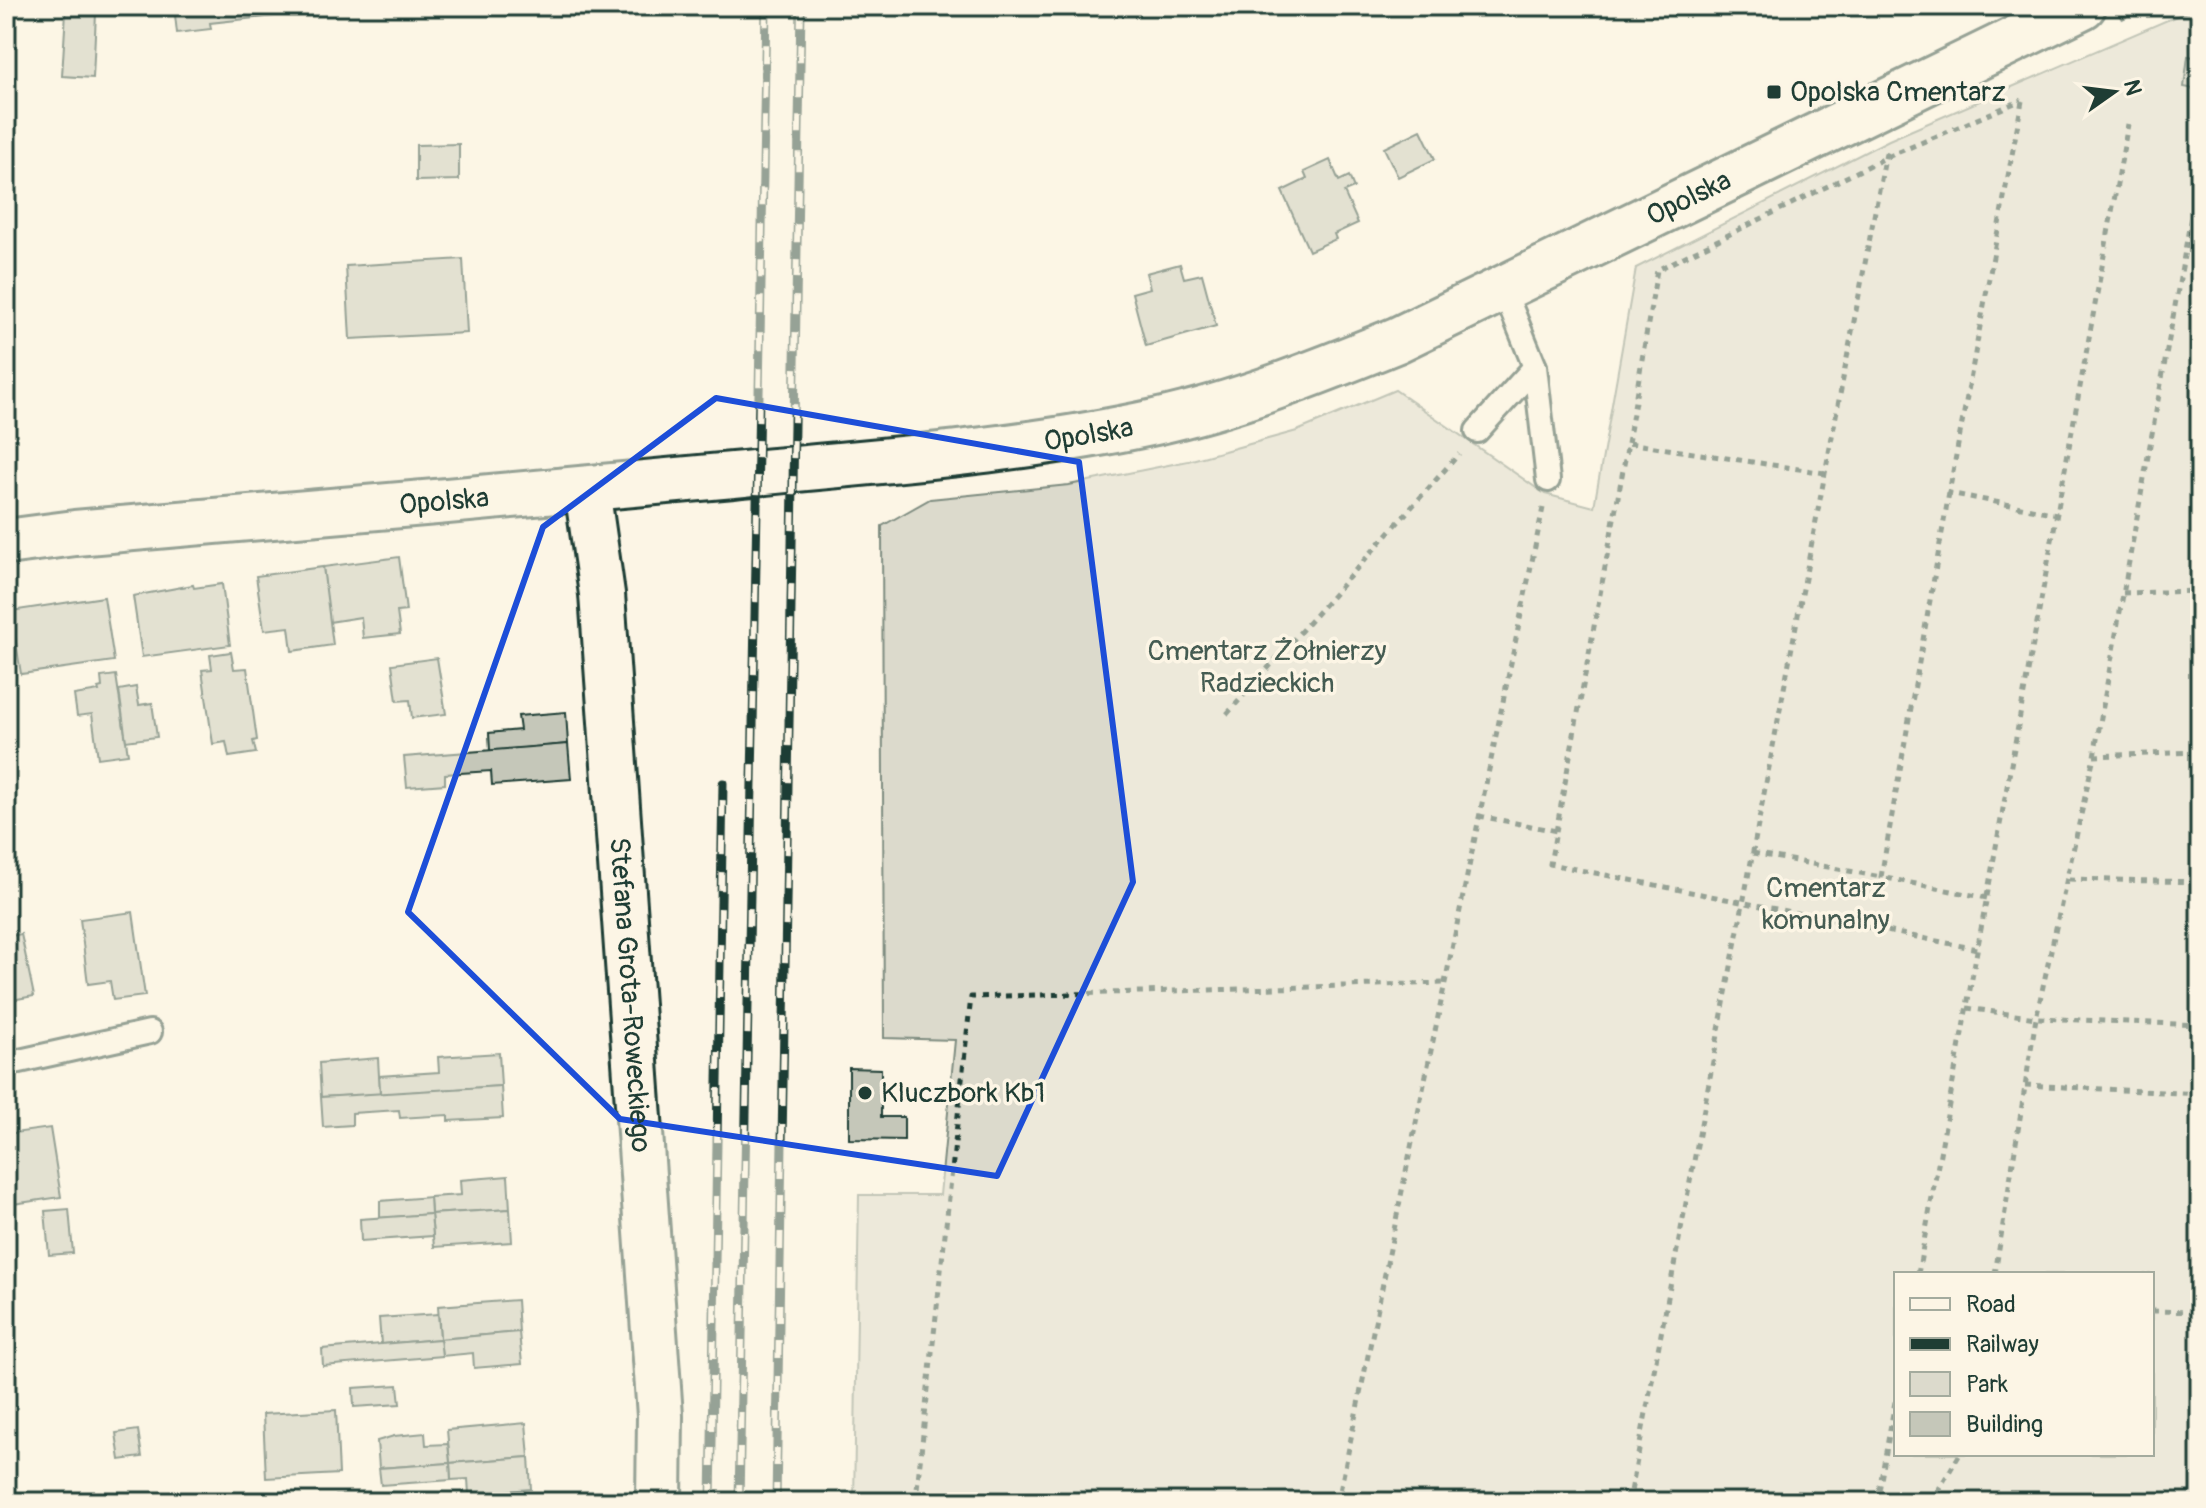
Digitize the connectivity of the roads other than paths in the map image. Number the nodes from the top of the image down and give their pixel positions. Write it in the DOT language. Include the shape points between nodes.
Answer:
graph roads {
  1 [pos="2100,13"];
  2 [pos="1503,288"];
  3 [pos="1535,367"];
  4 [pos="1477,431"];
  5 [pos="1548,480"];
  6 [pos="587,489"];
  7 [pos="6,542"];
  8 [pos="150,1032"];
  9 [pos="6,1064"];
  10 [pos="659,1502"];
  1 -- 2 [label="main road, Opolska"];
  2 -- 3 [label="lane"];
  2 -- 6 [label="main road, Opolska" via="1320,372 1157,422 1056,440"];
  3 -- 4 [label="lane"];
  3 -- 5 [label="lane"];
  6 -- 7 [label="main road, Opolska"];
  6 -- 10 [label="main road, Stefana Grota-Roweckiego" via="602,594 658,1384"];
  8 -- 9 [label="lane"];
}
